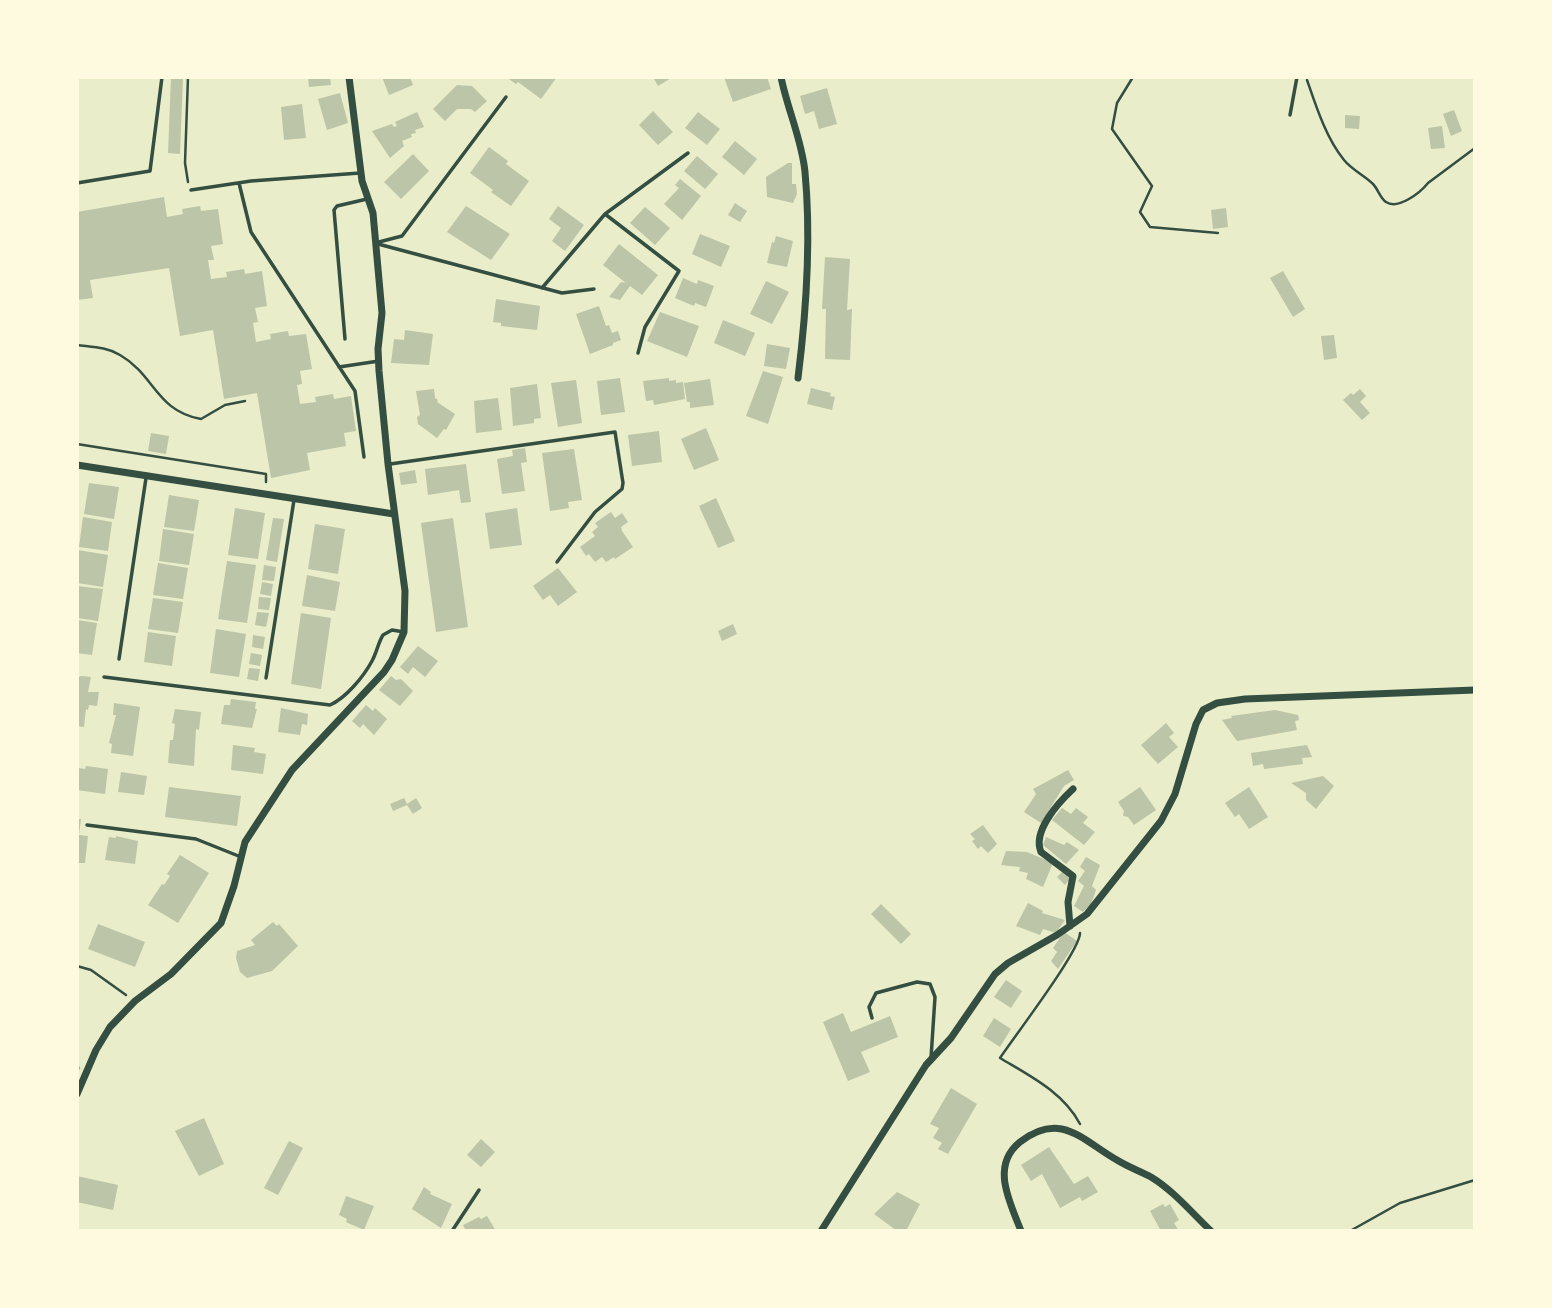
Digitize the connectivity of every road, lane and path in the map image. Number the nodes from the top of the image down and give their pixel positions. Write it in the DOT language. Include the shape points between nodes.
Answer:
graph roads {
  1 [pos="162,77"];
  2 [pos="188,77"];
  3 [pos="349,77"];
  4 [pos="781,77"];
  5 [pos="1133,77"];
  6 [pos="1297,77"];
  7 [pos="1306,77"];
  8 [pos="506,97"];
  9 [pos="1290,115"];
  10 [pos="1475,148"];
  11 [pos="688,153"];
  12 [pos="361,173"];
  13 [pos="77,183"];
  14 [pos="239,183"];
  15 [pos="191,190"];
  16 [pos="368,199"];
  17 [pos="605,214"];
  18 [pos="1218,233"];
  19 [pos="376,243"];
  20 [pos="542,288"];
  21 [pos="594,289"];
  22 [pos="345,339"];
  23 [pos="77,345"];
  24 [pos="638,353"];
  25 [pos="379,361"];
  26 [pos="339,368"];
  27 [pos="798,378"];
  28 [pos="245,401"];
  29 [pos="77,444"];
  30 [pos="364,457"];
  31 [pos="388,464"];
  32 [pos="77,465"];
  33 [pos="146,475"];
  34 [pos="265,495"];
  35 [pos="295,499"];
  36 [pos="394,514"];
  37 [pos="556,562"];
  38 [pos="404,632"];
  39 [pos="119,659"];
  40 [pos="104,677"];
  41 [pos="266,678"];
  42 [pos="1475,690"];
  43 [pos="1073,789"];
  44 [pos="86,825"];
  45 [pos="241,857"];
  46 [pos="1081,920"];
  47 [pos="1070,926"];
  48 [pos="77,966"];
  49 [pos="135,1001"];
  50 [pos="872,1018"];
  51 [pos="930,1060"];
  52 [pos="77,1094"];
  53 [pos="1084,1137"];
  54 [pos="1475,1180"];
  55 [pos="479,1190"];
  56 [pos="452,1231"];
  57 [pos="821,1231"];
  58 [pos="1021,1231"];
  59 [pos="1211,1231"];
  60 [pos="1350,1231"];
  1 -- 13 [label="lane" via="150,171"];
  2 -- 15 [label="path" via="184,163"];
  3 -- 12 [label="street"];
  4 -- 27 [label="street" via="805,169 805,328"];
  5 -- 18 [label="path" via="1117,103 1112,129 1152,186 1139,212 1150,227"];
  6 -- 9 [label="lane"];
  7 -- 10 [label="path" via="1343,159 1389,204 1422,190"];
  8 -- 19 [label="lane" via="402,236"];
  11 -- 17 [label="lane"];
  12 -- 14 [label="lane"];
  12 -- 16 [label="street"];
  14 -- 15 [label="lane"];
  14 -- 26 [label="lane" via="247,225"];
  16 -- 19 [label="street"];
  16 -- 22 [label="lane" via="334,210"];
  17 -- 20 [label="lane"];
  17 -- 24 [label="lane" via="678,271 645,327"];
  19 -- 20 [label="lane"];
  19 -- 25 [label="street" via="382,313"];
  20 -- 21 [label="lane" via="562,293"];
  23 -- 28 [label="path" via="121,355 140,370 166,404 190,417 201,419 225,405"];
  25 -- 26 [label="lane"];
  25 -- 31 [label="street"];
  26 -- 30 [label="lane" via="355,391"];
  29 -- 34 [label="path" via="266,474"];
  31 -- 36 [label="street"];
  31 -- 37 [label="lane" via="615,432 622,489 595,512"];
  32 -- 33 [label="street"];
  33 -- 34 [label="street"];
  33 -- 39 [label="lane"];
  34 -- 35 [label="street"];
  35 -- 36 [label="street"];
  35 -- 41 [label="lane"];
  36 -- 38 [label="street" via="405,591"];
  38 -- 40 [label="lane" via="383,635 364,674 330,705"];
  38 -- 45 [label="street" via="384,672 292,770 245,842"];
  42 -- 46 [label="street" via="1245,699 1207,707 1196,724 1167,811"];
  43 -- 47 [label="street" via="1046,824 1039,847 1073,876"];
  44 -- 45 [label="lane" via="196,839"];
  45 -- 49 [label="street" via="220,923 171,974"];
  46 -- 47 [label="street"];
  46 -- 53 [label="path" via="1080,940 1069,959 1000,1058 1053,1091 1075,1115"];
  47 -- 51 [label="street" via="1001,967"];
  48 -- 49 [label="path" via="91,970"];
  49 -- 52 [label="street" via="110,1027"];
  50 -- 51 [label="lane" via="869,1007 876,993 916,982 930,984 935,998"];
  51 -- 57 [label="street"];
  53 -- 58 [label="street" via="1069,1130 1047,1130 1013,1149 1002,1177"];
  53 -- 59 [label="street" via="1162,1185"];
  54 -- 60 [label="path" via="1400,1203"];
  55 -- 56 [label="lane"];
}
